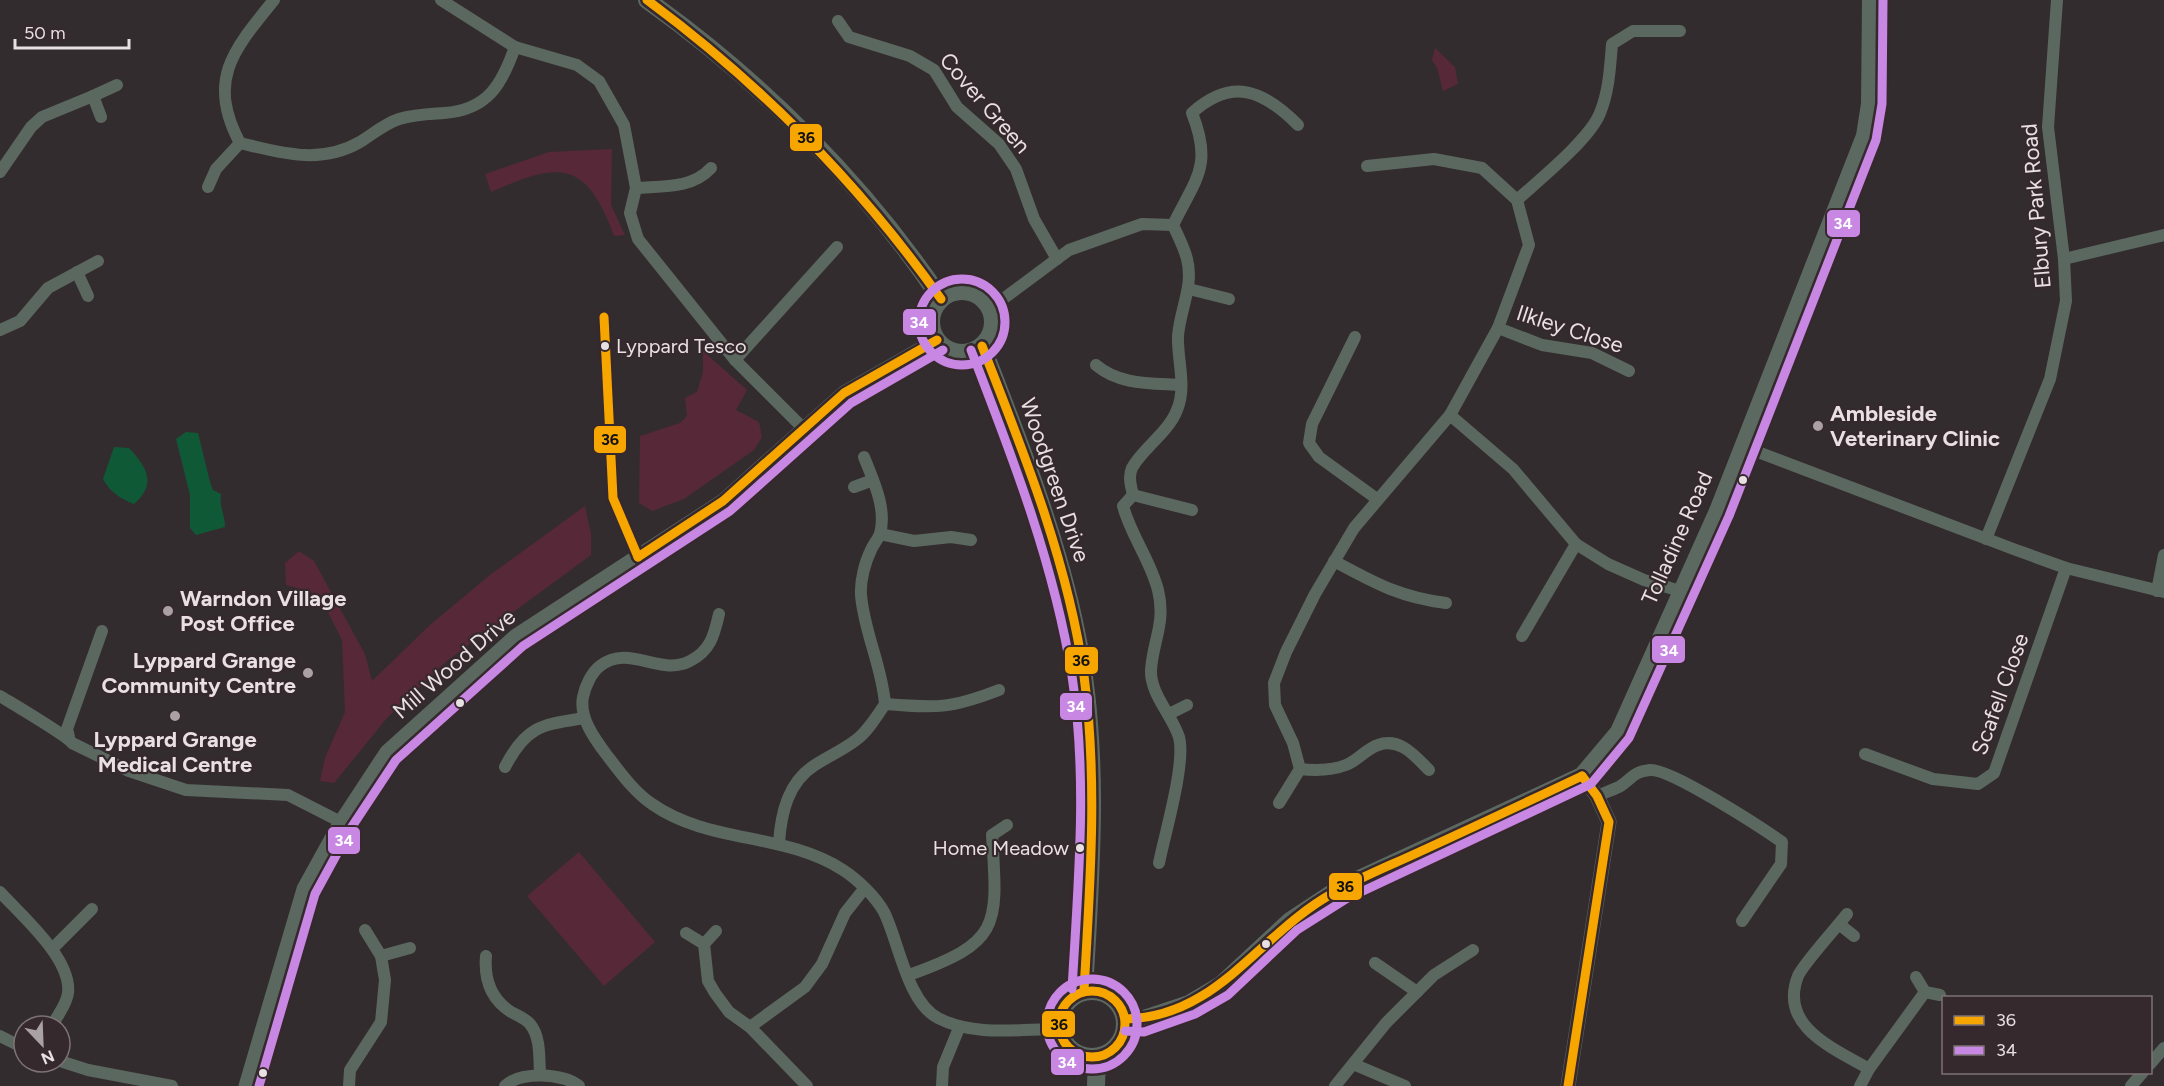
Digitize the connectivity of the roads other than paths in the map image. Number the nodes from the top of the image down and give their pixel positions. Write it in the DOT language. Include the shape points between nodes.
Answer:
graph roads {
  1 [pos="274,0"];
  2 [pos="441,0"];
  3 [pos="647,0"];
  4 [pos="1871,0"];
  5 [pos="2057,0"];
  6 [pos="838,21"];
  7 [pos="1680,31"];
  8 [pos="515,46"];
  9 [pos="117,85"];
  10 [pos="93,96"];
  11 [pos="101,117"];
  12 [pos="1298,125"];
  13 [pos="240,143"];
  14 [pos="1367,166"];
  15 [pos="711,168"];
  16 [pos="0,172"];
  17 [pos="208,187"];
  18 [pos="636,188"];
  19 [pos="1517,200"];
  20 [pos="1173,225"];
  21 [pos="2164,235"];
  22 [pos="837,247"];
  23 [pos="1057,259"];
  24 [pos="2064,259"];
  25 [pos="98,261"];
  26 [pos="77,272"];
  27 [pos="1189,289"];
  28 [pos="88,296"];
  29 [pos="941,299"];
  30 [pos="1229,299"];
  31 [pos="988,304"];
  32 [pos="1498,328"];
  33 [pos="0,330"];
  34 [pos="1355,337"];
  35 [pos="937,340"];
  36 [pos="982,346"];
  37 [pos="735,360"];
  38 [pos="1096,365"];
  39 [pos="1629,370"];
  40 [pos="1181,385"];
  41 [pos="1450,415"];
  42 [pos="804,429"];
  43 [pos="1742,446"];
  44 [pos="864,457"];
  45 [pos="873,480"];
  46 [pos="854,487"];
  47 [pos="1133,495"];
  48 [pos="1377,499"];
  49 [pos="1192,510"];
  50 [pos="880,534"];
  51 [pos="1986,539"];
  52 [pos="971,540"];
  53 [pos="1576,544"];
  54 [pos="2164,555"];
  55 [pos="1334,561"];
  56 [pos="2066,567"];
  57 [pos="1680,591"];
  58 [pos="2160,592"];
  59 [pos="1446,603"];
  60 [pos="719,614"];
  61 [pos="102,632"];
  62 [pos="1522,636"];
  63 [pos="999,690"];
  64 [pos="0,696"];
  65 [pos="885,704"];
  66 [pos="1188,705"];
  67 [pos="1169,714"];
  68 [pos="584,718"];
  69 [pos="69,737"];
  70 [pos="1865,753"];
  71 [pos="504,766"];
  72 [pos="1300,770"];
  73 [pos="1429,770"];
  74 [pos="1582,776"];
  75 [pos="1597,796"];
  76 [pos="1279,803"];
  77 [pos="341,822"];
  78 [pos="1007,825"];
  79 [pos="779,843"];
  80 [pos="1159,863"];
  81 [pos="864,888"];
  82 [pos="0,892"];
  83 [pos="92,909"];
  84 [pos="1742,921"];
  85 [pos="365,930"];
  86 [pos="716,931"];
  87 [pos="686,933"];
  88 [pos="1854,936"];
  89 [pos="705,944"];
  90 [pos="52,948"];
  91 [pos="410,948"];
  92 [pos="1473,950"];
  93 [pos="381,956"];
  94 [pos="486,956"];
  95 [pos="1375,963"];
  96 [pos="909,975"];
  97 [pos="1916,977"];
  98 [pos="1084,990"];
  99 [pos="1417,992"];
  100 [pos="1925,992"];
  101 [pos="1940,995"];
  102 [pos="58,1014"];
  103 [pos="1126,1019"];
  104 [pos="750,1027"];
  105 [pos="959,1028"];
  106 [pos="1059,1029"];
  107 [pos="2164,1048"];
  108 [pos="1097,1058"];
  109 [pos="2152,1063"];
  110 [pos="72,1064"];
  111 [pos="1353,1064"];
  112 [pos="1869,1069"];
  113 [pos="540,1074"];
  114 [pos="2141,1074"];
  115 [pos="138,1083"];
  116 [pos="172,1086"];
  117 [pos="246,1086"];
  118 [pos="349,1086"];
  119 [pos="506,1086"];
  120 [pos="579,1086"];
  121 [pos="807,1086"];
  122 [pos="942,1086"];
  123 [pos="1096,1086"];
  124 [pos="1335,1086"];
  125 [pos="1405,1086"];
  126 [pos="1568,1086"];
  127 [pos="1860,1086"];
  128 [pos="2131,1086"];
  1 -- 13 [label="street" via="239,43 224,81 228,121"];
  2 -- 8 [label="street"];
  3 -- 29 [label="main road" via="761,91 875,210"];
  4 -- 43 [label="main road, Tolladine Road" via="1870,104 1865,136"];
  5 -- 24 [label="street, Elbury Park Road" via="2048,126"];
  6 -- 23 [label="street, Cover Green" via="849,37 910,56 934,70 957,107 999,144 1016,169 1034,219"];
  7 -- 19 [label="street" via="1633,31 1612,44 1609,82 1600,115 1569,153"];
  8 -- 13 [label="street" via="505,76 489,97 466,110 415,114 388,122 331,155 295,154"];
  8 -- 18 [label="street" via="577,65 599,81 624,125"];
  9 -- 10 [label="street"];
  10 -- 11 [label="street"];
  10 -- 16 [label="street" via="42,117"];
  12 -- 20 [label="street" via="1276,103 1246,91 1230,91 1200,106 1192,113 1203,159 1197,184"];
  13 -- 17 [label="street" via="216,169"];
  14 -- 19 [label="street" via="1434,159 1482,168"];
  15 -- 18 [label="street" via="702,178 685,184"];
  18 -- 37 [label="street" via="630,213 638,239"];
  19 -- 32 [label="street" via="1528,245"];
  20 -- 23 [label="street" via="1142,224 1069,250"];
  20 -- 27 [label="street" via="1187,259"];
  21 -- 24 [label="street"];
  22 -- 37 [label="street"];
  23 -- 31 [label="street" via="999,302"];
  24 -- 51 [label="street, Elbury Park Road" via="2066,301 2050,379"];
  25 -- 26 [label="street"];
  26 -- 28 [label="street"];
  26 -- 33 [label="street" via="48,288 20,321"];
  27 -- 30 [label="street"];
  27 -- 40 [label="street" via="1178,338"];
  29 -- 31 [label="main road" via="962,291"];
  29 -- 35 [label="main road" via="931,318"];
  31 -- 36 [label="main road" via="993,322"];
  32 -- 39 [label="street, Ilkley Close" via="1542,345 1592,353"];
  32 -- 41 [label="street"];
  34 -- 48 [label="street" via="1312,424 1310,443 1319,457"];
  35 -- 36 [label="main road" via="957,352"];
  35 -- 42 [label="street, Mill Wood Drive" via="844,393"];
  36 -- 98 [label="main road, Woodgreen Drive" via="1047,518 1077,632 1088,721 1093,842"];
  37 -- 42 [label="street"];
  38 -- 40 [label="street" via="1105,373 1135,383"];
  40 -- 47 [label="street" via="1177,410 1157,441 1132,467 1129,479"];
  41 -- 48 [label="street"];
  41 -- 53 [label="street" via="1513,469"];
  42 -- 77 [label="street, Mill Wood Drive" via="723,501 516,636 387,752"];
  43 -- 51 [label="street"];
  43 -- 57 [label="main road, Tolladine Road" via="1718,511"];
  44 -- 45 [label="street"];
  45 -- 46 [label="street"];
  45 -- 50 [label="street" via="881,513"];
  47 -- 49 [label="street"];
  47 -- 67 [label="street" via="1123,506 1129,530 1146,555 1158,591 1161,627 1151,671 1156,692"];
  48 -- 55 [label="street"];
  50 -- 52 [label="street" via="914,541 951,537"];
  50 -- 65 [label="street" via="870,552 861,593 883,680"];
  51 -- 56 [label="street"];
  53 -- 57 [label="street" via="1635,576"];
  53 -- 62 [label="street"];
  54 -- 58 [label="street"];
  55 -- 59 [label="street" via="1413,599"];
  55 -- 72 [label="street" via="1274,683 1275,705 1293,742"];
  56 -- 58 [label="street"];
  56 -- 70 [label="street, Scafell Close" via="1994,773 1978,784 1933,779"];
  57 -- 74 [label="main road, Tolladine Road" via="1619,732"];
  60 -- 68 [label="street" via="704,654 680,667 661,666 635,657 610,658 594,671 583,697"];
  61 -- 69 [label="street" via="67,729"];
  63 -- 65 [label="street" via="960,705 934,708"];
  64 -- 69 [label="street"];
  65 -- 79 [label="street" via="857,740 802,777 787,798"];
  66 -- 67 [label="street"];
  67 -- 80 [label="street" via="1179,739 1179,766"];
  68 -- 71 [label="street" via="539,728 524,736"];
  68 -- 79 [label="street" via="623,776 650,803 679,820 720,833"];
  69 -- 77 [label="street" via="72,743 119,766 173,786 206,793 288,795"];
  72 -- 73 [label="street" via="1320,772 1347,765 1377,745 1394,743 1410,751"];
  72 -- 76 [label="street"];
  74 -- 75 [label="street"];
  74 -- 103 [label="main road" via="1340,888 1290,921 1221,985 1189,1004 1152,1018"];
  75 -- 84 [label="street" via="1620,786 1633,773 1653,770 1688,785 1782,842 1781,864"];
  75 -- 126 [label="street" via="1609,822"];
  77 -- 117 [label="street, Mill Wood Drive" via="304,889"];
  78 -- 96 [label="street" via="992,835 996,902 988,928 970,949"];
  79 -- 81 [label="street" via="843,870"];
  81 -- 96 [label="street" via="883,910"];
  81 -- 104 [label="street" via="805,987"];
  82 -- 90 [label="street"];
  83 -- 90 [label="street"];
  85 -- 93 [label="street"];
  86 -- 89 [label="street"];
  87 -- 89 [label="street"];
  88 -- 112 [label="street" via="1843,919 1798,976 1796,1006 1800,1022 1818,1039"];
  89 -- 104 [label="street" via="708,981 729,1012"];
  90 -- 102 [label="street" via="69,978 68,996"];
  91 -- 93 [label="street"];
  92 -- 99 [label="street" via="1434,975"];
  93 -- 118 [label="street" via="385,980 381,1022 350,1070"];
  94 -- 113 [label="street" via="485,977 493,993 502,1006 531,1025 539,1044"];
  95 -- 99 [label="street"];
  96 -- 105 [label="street" via="918,1001 936,1017"];
  97 -- 100 [label="street"];
  98 -- 103 [label="main road" via="1101,991 1117,1000"];
  98 -- 106 [label="main road" via="1069,999 1059,1016"];
  99 -- 111 [label="street"];
  100 -- 101 [label="street"];
  100 -- 112 [label="street"];
  103 -- 108 [label="main road" via="1125,1035 1113,1051"];
  104 -- 121 [label="street"];
  105 -- 106 [label="street"];
  105 -- 122 [label="street" via="943,1067"];
  106 -- 108 [label="main road" via="1066,1046 1081,1056"];
  107 -- 109 [label="street"];
  108 -- 123 [label="main road"];
  110 -- 115 [label="street"];
  111 -- 124 [label="street"];
  111 -- 125 [label="street"];
  112 -- 127 [label="street"];
  113 -- 119 [label="street"];
  113 -- 120 [label="street"];
  114 -- 128 [label="street"];
  115 -- 116 [label="street"];
}
